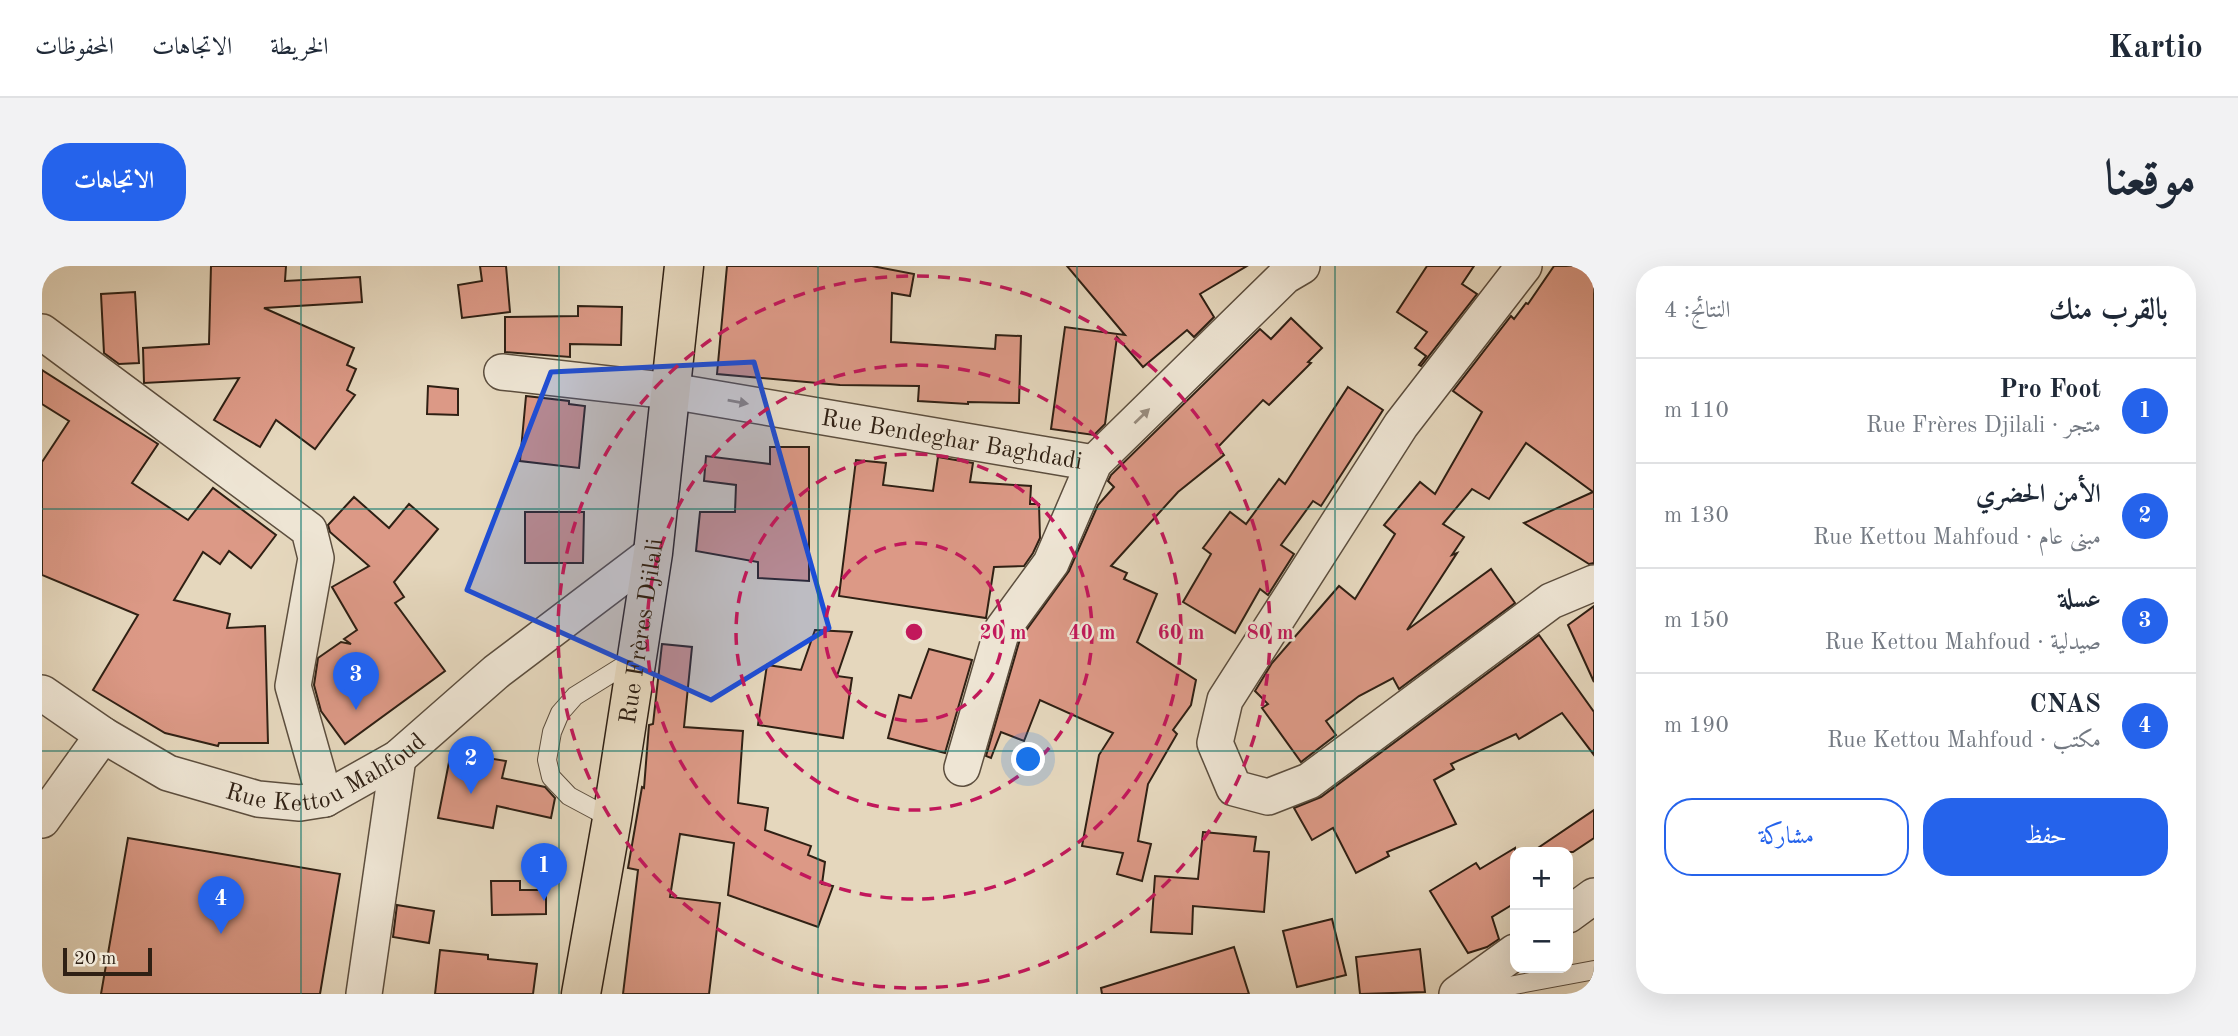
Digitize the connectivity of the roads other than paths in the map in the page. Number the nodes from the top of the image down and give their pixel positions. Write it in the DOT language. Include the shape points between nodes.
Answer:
graph roads {
  1 [pos="684,266"];
  2 [pos="1524,266"];
  3 [pos="1288,269"];
  4 [pos="42,332"];
  5 [pos="502,372"];
  6 [pos="671,391"];
  7 [pos="1094,463"];
  8 [pos="653,553"];
  9 [pos="1594,583"];
  10 [pos="636,659"];
  11 [pos="42,693"];
  12 [pos="103,735"];
  13 [pos="398,758"];
  14 [pos="962,768"];
  15 [pos="325,799"];
  16 [pos="612,819"];
  17 [pos="42,820"];
  18 [pos="1594,896"];
  19 [pos="1573,911"];
  20 [pos="1510,956"];
  21 [pos="1594,970"];
  22 [pos="364,994"];
  23 [pos="581,994"];
  24 [pos="1457,994"];
  25 [pos="1465,994"];
  1 -- 6 [label="main road, Rue Frères Djilali"];
  2 -- 9 [label="street" via="1401,425 1225,700 1215,743 1234,788 1268,797 1309,781 1551,601"];
  7 -- 3 [label="street, Rue Bendeghar Baghdadi, one-way"];
  4 -- 15 [label="street" via="309,530 316,558 293,686"];
  5 -- 6 [label="street, Rue Bendeghar Baghdadi"];
  6 -- 7 [label="street, Rue Bendeghar Baghdadi, one-way"];
  6 -- 8 [label="main road, Rue Frères Djilali"];
  7 -- 14 [label="street" via="1051,563 1002,630"];
  8 -- 10 [label="main road, Rue Frères Djilali"];
  8 -- 13 [label="street, Rue Kettou Mahfoud" via="496,672"];
  10 -- 16 [label="main road, Rue Frères Djilali"];
  10 -- 16 [label="lane" via="575,696 552,732 547,760 551,777 569,796"];
  11 -- 12 [label="street, Rue Kettou Mahfoud"];
  12 -- 15 [label="street, Rue Kettou Mahfoud" via="168,773 258,799 300,803"];
  12 -- 17 [label="street"];
  13 -- 15 [label="street, Rue Kettou Mahfoud"];
  13 -- 22 [label="street"];
  16 -- 23 [label="main road, Rue Frères Djilali"];
  18 -- 19 [label="street"];
  20 -- 24 [label="street"];
  21 -- 25 [label="lane"];
}
